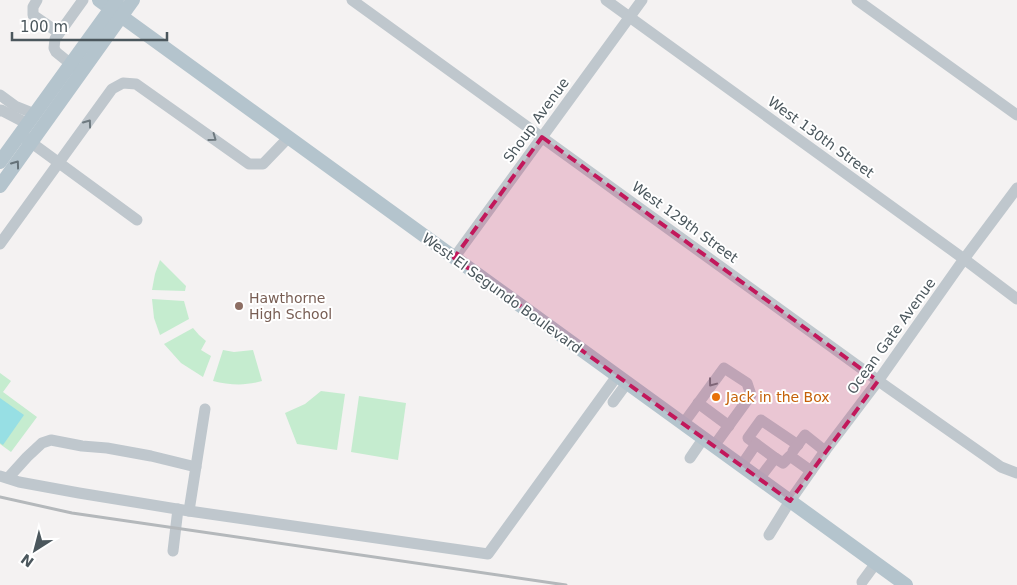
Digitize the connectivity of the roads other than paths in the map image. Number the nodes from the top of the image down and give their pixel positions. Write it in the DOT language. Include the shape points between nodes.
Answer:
graph roads {
  1 [pos="37,0"];
  2 [pos="84,0"];
  3 [pos="99,0"];
  4 [pos="133,0"];
  5 [pos="352,0"];
  6 [pos="606,0"];
  7 [pos="642,0"];
  8 [pos="857,0"];
  9 [pos="117,8"];
  10 [pos="629,17"];
  11 [pos="59,33"];
  12 [pos="76,68"];
  13 [pos="0,94"];
  14 [pos="0,111"];
  15 [pos="1017,115"];
  16 [pos="28,129"];
  17 [pos="542,137"];
  18 [pos="288,138"];
  19 [pos="0,162"];
  20 [pos="59,163"];
  21 [pos="0,186"];
  22 [pos="1017,188"];
  23 [pos="137,220"];
  24 [pos="0,244"];
  25 [pos="454,258"];
  26 [pos="964,259"];
  27 [pos="1017,299"];
  28 [pos="622,380"];
  29 [pos="878,381"];
  30 [pos="613,402"];
  31 [pos="698,403"];
  32 [pos="205,409"];
  33 [pos="683,424"];
  34 [pos="729,426"];
  35 [pos="709,442"];
  36 [pos="756,444"];
  37 [pos="798,445"];
  38 [pos="826,451"];
  39 [pos="790,456"];
  40 [pos="690,458"];
  41 [pos="775,458"];
  42 [pos="741,466"];
  43 [pos="196,467"];
  44 [pos="812,471"];
  45 [pos="1017,473"];
  46 [pos="4,477"];
  47 [pos="759,479"];
  48 [pos="790,501"];
  49 [pos="183,510"];
  50 [pos="768,535"];
  51 [pos="173,551"];
  52 [pos="876,563"];
  53 [pos="862,582"];
  54 [pos="906,585"];
  1 -- 11 [label="street" via="33,15"];
  2 -- 11 [label="street"];
  3 -- 9 [label="main road, West El Segundo Boulevard"];
  4 -- 9 [label="main road"];
  5 -- 17 [label="street, West 129th Street"];
  6 -- 10 [label="street, West 130th Street"];
  7 -- 10 [label="street, Shoup Avenue"];
  8 -- 15 [label="street"];
  9 -- 12 [label="main road"];
  9 -- 18 [label="main road, West El Segundo Boulevard"];
  10 -- 17 [label="street, Shoup Avenue"];
  10 -- 26 [label="street, West 130th Street"];
  11 -- 12 [label="street" via="54,48"];
  12 -- 16 [label="main road"];
  12 -- 16 [label="main road"];
  13 -- 16 [label="street" via="15,106"];
  14 -- 16 [label="street"];
  16 -- 19 [label="main road"];
  16 -- 20 [label="street"];
  21 -- 16 [label="main road, one-way"];
  17 -- 25 [label="street, Shoup Avenue"];
  17 -- 29 [label="street, West 129th Street"];
  20 -- 18 [label="street, one-way" via="112,89 123,83 136,84 249,164 264,164"];
  18 -- 25 [label="main road, West El Segundo Boulevard"];
  20 -- 23 [label="street"];
  20 -- 24 [label="street"];
  22 -- 26 [label="street, Ocean Gate Avenue"];
  25 -- 28 [label="main road, West El Segundo Boulevard"];
  26 -- 27 [label="street, West 130th Street"];
  26 -- 29 [label="street, Ocean Gate Avenue"];
  28 -- 30 [label="street"];
  28 -- 33 [label="main road, West El Segundo Boulevard"];
  28 -- 49 [label="street" via="488,554"];
  29 -- 38 [label="street, Ocean Gate Avenue"];
  29 -- 45 [label="street, West 129th Street" via="1001,467"];
  31 -- 33 [label="street"];
  31 -- 34 [label="street"];
  34 -- 31 [label="street, one-way" via="751,395 747,384 724,368"];
  32 -- 43 [label="street"];
  33 -- 35 [label="main road, West El Segundo Boulevard"];
  34 -- 35 [label="street"];
  35 -- 40 [label="street"];
  35 -- 42 [label="main road, West El Segundo Boulevard"];
  36 -- 37 [label="street" via="748,438 761,420"];
  36 -- 41 [label="street"];
  36 -- 42 [label="street"];
  37 -- 38 [label="street" via="805,435"];
  37 -- 39 [label="street"];
  38 -- 44 [label="street, Ocean Gate Avenue"];
  39 -- 41 [label="street" via="782,463"];
  39 -- 44 [label="street"];
  41 -- 47 [label="street"];
  42 -- 47 [label="main road, West El Segundo Boulevard"];
  43 -- 46 [label="street" via="151,456 51,440 42,443"];
  43 -- 49 [label="street"];
  44 -- 48 [label="street, Ocean Gate Avenue"];
  46 -- 49 [label="street" via="79,494"];
  47 -- 48 [label="main road, West El Segundo Boulevard"];
  48 -- 50 [label="street, Ocean Gate Avenue"];
  48 -- 52 [label="main road, West El Segundo Boulevard"];
  49 -- 51 [label="street"];
  52 -- 53 [label="street"];
  52 -- 54 [label="main road, West El Segundo Boulevard"];
}
